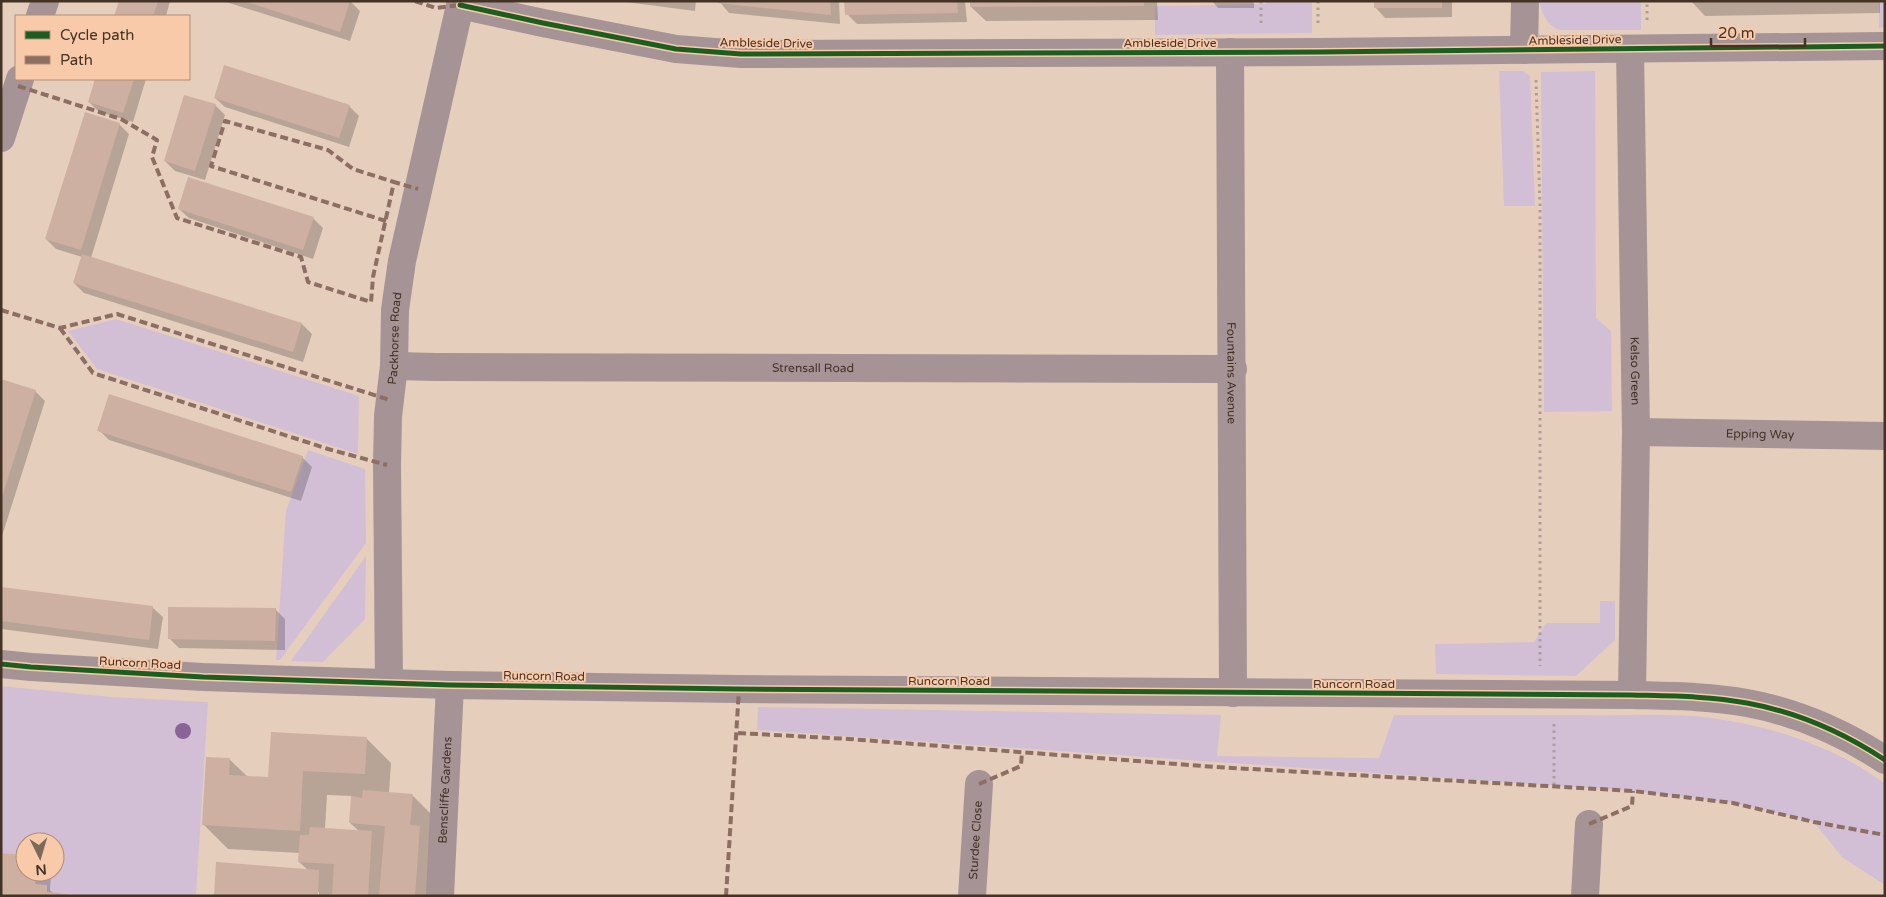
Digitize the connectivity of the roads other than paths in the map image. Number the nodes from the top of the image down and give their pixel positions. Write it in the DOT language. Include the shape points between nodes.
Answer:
graph roads {
  1 [pos="45,1"];
  2 [pos="1525,1"];
  3 [pos="461,3"];
  4 [pos="40,15"];
  5 [pos="1885,46"];
  6 [pos="1630,49"];
  7 [pos="1524,50"];
  8 [pos="1230,52"];
  9 [pos="20,80"];
  10 [pos="1,138"];
  11 [pos="394,366"];
  12 [pos="1233,369"];
  13 [pos="1636,432"];
  14 [pos="1885,436"];
  15 [pos="1,664"];
  16 [pos="389,683"];
  17 [pos="450,685"];
  18 [pos="1234,693"];
  19 [pos="1632,695"];
  20 [pos="1885,760"];
  21 [pos="979,784"];
  22 [pos="1589,824"];
  23 [pos="440,896"];
  24 [pos="972,896"];
  25 [pos="1584,896"];
  1 -- 4 [label="street"];
  2 -- 7 [label="street"];
  3 -- 8 [label="street, Ambleside Drive" via="676,49 741,54"];
  3 -- 11 [label="street, Packhorse Road" via="402,261 395,310"];
  5 -- 6 [label="street, Ambleside Drive"];
  6 -- 7 [label="street, Ambleside Drive"];
  6 -- 13 [label="street, Kelso Green"];
  7 -- 8 [label="street, Ambleside Drive"];
  8 -- 12 [label="street, Fountains Avenue"];
  9 -- 10 [label="street"];
  11 -- 12 [label="street, Strensall Road"];
  11 -- 16 [label="street, Packhorse Road" via="387,465"];
  12 -- 18 [label="street, Fountains Avenue"];
  13 -- 14 [label="street, Epping Way"];
  13 -- 19 [label="street, Kelso Green"];
  15 -- 16 [label="street, Runcorn Road" via="203,677"];
  16 -- 17 [label="street, Runcorn Road"];
  17 -- 18 [label="street, Runcorn Road"];
  17 -- 23 [label="street, Benscliffe Gardens"];
  18 -- 19 [label="street, Runcorn Road" via="1547,706"];
  19 -- 20 [label="street, Runcorn Road" via="1748,703 1801,718 1857,742"];
  21 -- 24 [label="street, Sturdee Close"];
  22 -- 25 [label="street"];
}
